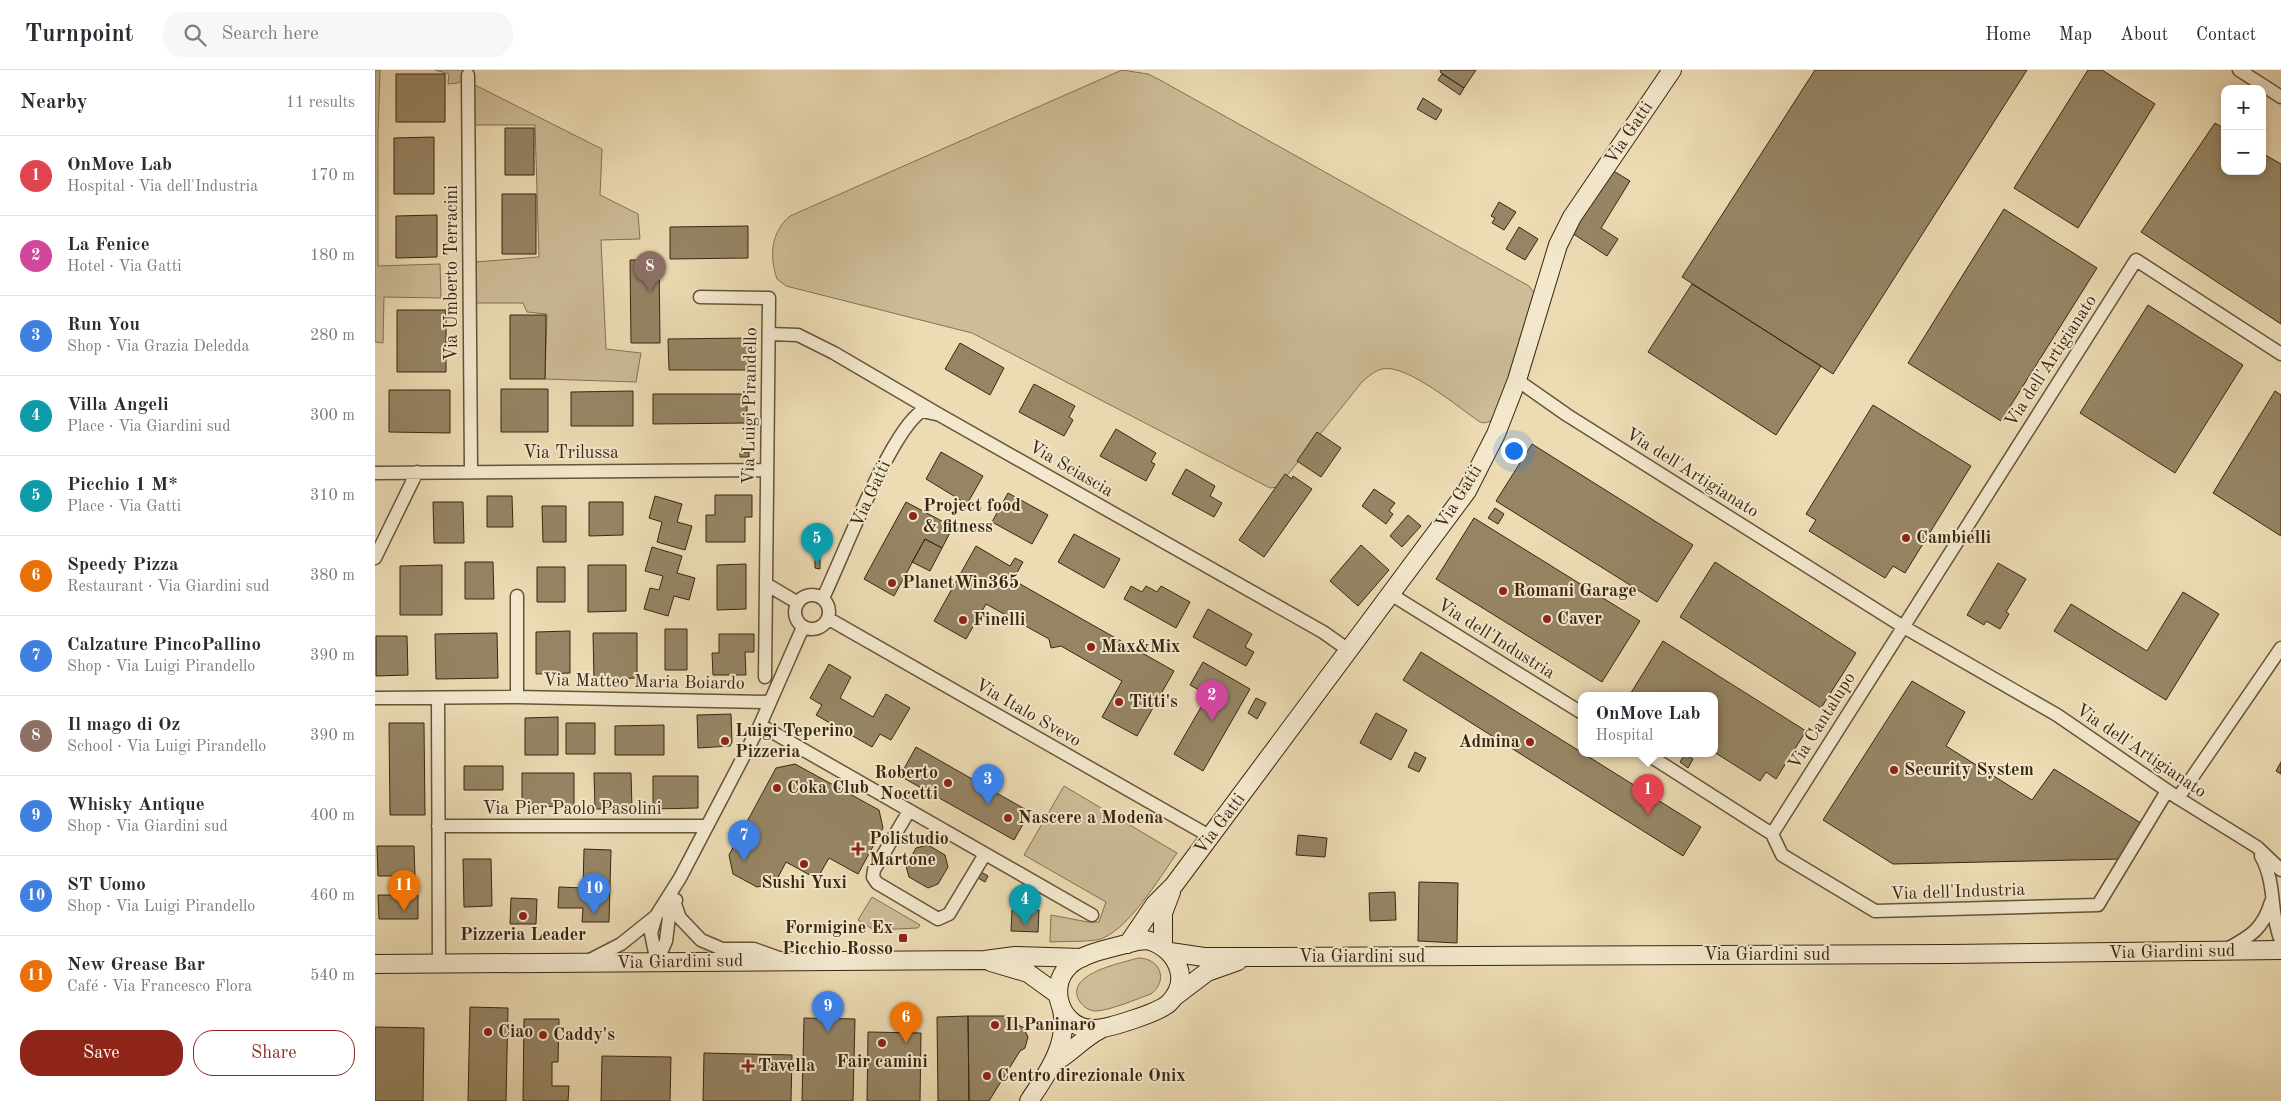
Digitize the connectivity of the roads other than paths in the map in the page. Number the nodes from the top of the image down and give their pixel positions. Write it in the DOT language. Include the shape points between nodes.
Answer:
graph roads {
  1 [pos="1673,70"];
  2 [pos="2239,70"];
  3 [pos="468,75"];
  4 [pos="2281,97"];
  5 [pos="700,297"];
  6 [pos="769,334"];
  7 [pos="2281,354"];
  8 [pos="1517,380"];
  9 [pos="938,414"];
  10 [pos="471,470"];
  11 [pos="766,470"];
  12 [pos="417,472"];
  13 [pos="375,473"];
  14 [pos="375,558"];
  15 [pos="766,584"];
  16 [pos="1391,595"];
  17 [pos="517,596"];
  18 [pos="823,598"];
  19 [pos="797,603"];
  20 [pos="829,619"];
  21 [pos="1902,626"];
  22 [pos="803,627"];
  23 [pos="2281,648"];
  24 [pos="1350,651"];
  25 [pos="765,678"];
  26 [pos="517,697"];
  27 [pos="375,698"];
  28 [pos="438,698"];
  29 [pos="769,702"];
  30 [pos="1578,711"];
  31 [pos="760,726"];
  32 [pos="1652,757"];
  33 [pos="2167,791"];
  34 [pos="2178,798"];
  35 [pos="909,810"];
  36 [pos="438,826"];
  37 [pos="706,826"];
  38 [pos="1772,834"];
  39 [pos="1211,837"];
  40 [pos="2257,847"];
  41 [pos="985,854"];
  42 [pos="2281,870"];
  43 [pos="680,878"];
  44 [pos="1174,885"];
  45 [pos="2273,895"];
  46 [pos="675,904"];
  47 [pos="656,916"];
  48 [pos="1092,916"];
  49 [pos="2281,941"];
  50 [pos="1128,944"];
  51 [pos="1167,949"];
  52 [pos="2281,950"];
  53 [pos="2223,952"];
  54 [pos="1253,957"];
  55 [pos="1082,958"];
  56 [pos="985,960"];
  57 [pos="788,961"];
  58 [pos="584,963"];
  59 [pos="657,963"];
  60 [pos="375,964"];
  61 [pos="439,964"];
  62 [pos="1174,998"];
  63 [pos="1060,1002"];
  64 [pos="1101,1029"];
  65 [pos="1055,1062"];
  66 [pos="1029,1101"];
  1 -- 8 [label="main road, Via Gatti" via="1572,217 1558,245"];
  2 -- 4 [label="street"];
  3 -- 10 [label="street, Via Umberto Terracini"];
  5 -- 6 [label="street, Via Luigi Pirandello" via="769,298"];
  6 -- 9 [label="street, Via Sciascia" via="798,335 808,339"];
  6 -- 11 [label="street, Via Luigi Pirandello"];
  7 -- 21 [label="street, Via dell'Artigianato" via="2136,260"];
  8 -- 16 [label="main road, Via Gatti" via="1496,434 1467,491"];
  8 -- 21 [label="street, Via dell'Artigianato" via="1567,416"];
  9 -- 18 [label="street, Via Gatti" via="922,411 905,429 881,470"];
  9 -- 24 [label="street, Via Sciascia" via="1323,632"];
  10 -- 11 [label="street, Via Trilussa"];
  10 -- 12 [label="street, Via Trilussa"];
  11 -- 15 [label="street, Via Luigi Pirandello"];
  12 -- 13 [label="street, Via Trilussa"];
  12 -- 14 [label="street"];
  15 -- 19 [label="street"];
  15 -- 25 [label="street, Via Luigi Pirandello"];
  16 -- 24 [label="main road, Via Gatti"];
  16 -- 30 [label="street, Via dell'Industria"];
  17 -- 26 [label="street, Via Matteo Maria Boiardo"];
  18 -- 19 [label="street" via="809,595"];
  18 -- 20 [label="street" via="830,610"];
  19 -- 22 [label="street" via="795,614"];
  20 -- 22 [label="street" via="818,629"];
  20 -- 39 [label="street, Via Italo Svevo"];
  21 -- 33 [label="street, Via dell'Artigianato" via="2057,715"];
  21 -- 38 [label="street, Via Cantalupo"];
  22 -- 29 [label="street"];
  23 -- 34 [label="street"];
  24 -- 39 [label="main road, Via Gatti"];
  26 -- 28 [label="street, Via Matteo Maria Boiardo"];
  26 -- 29 [label="street, Via Matteo Maria Boiardo"];
  27 -- 28 [label="street, Via Matteo Maria Boiardo"];
  28 -- 36 [label="street"];
  29 -- 31 [label="street"];
  31 -- 35 [label="street"];
  31 -- 37 [label="street"];
  32 -- 38 [label="street, Via dell'Industria"];
  33 -- 34 [label="street, Via dell'Artigianato"];
  33 -- 38 [label="street, Via dell'Industria" via="2098,905 1875,911 1782,855"];
  34 -- 40 [label="street, Via dell'Artigianato"];
  35 -- 41 [label="street"];
  35 -- 41 [label="street" via="873,877 877,883 938,919 949,914"];
  36 -- 37 [label="street, Via Pier Paolo Pasolini"];
  36 -- 61 [label="street"];
  37 -- 43 [label="street"];
  39 -- 44 [label="main road, Via Gatti"];
  40 -- 42 [label="street, Via dell'Artigianato"];
  40 -- 45 [label="street" via="2269,870"];
  41 -- 48 [label="street"];
  43 -- 46 [label="street"];
  43 -- 47 [label="street"];
  44 -- 50 [label="main road, Via Gatti" via="1155,904"];
  44 -- 51 [label="main road, Via Gatti" via="1163,913"];
  45 -- 49 [label="street" via="2276,929"];
  45 -- 53 [label="street" via="2267,917 2254,934"];
  46 -- 57 [label="street" via="680,918 701,940 722,949 754,949"];
  46 -- 59 [label="street"];
  47 -- 58 [label="street" via="621,944"];
  47 -- 59 [label="street" via="651,933"];
  50 -- 51 [label="main road, Via Giardini sud" via="1146,940"];
  50 -- 55 [label="main road, Via Giardini sud"];
  51 -- 54 [label="main road, Via Giardini sud" via="1204,957"];
  51 -- 62 [label="main road" via="1175,959 1180,975"];
  52 -- 53 [label="main road, Via Giardini sud"];
  53 -- 54 [label="main road, Via Giardini sud"];
  54 -- 62 [label="main road, Via Giardini sud" via="1207,972"];
  55 -- 56 [label="main road, Via Giardini sud" via="1015,956"];
  55 -- 63 [label="main road, Via Giardini sud" via="1064,972"];
  56 -- 57 [label="main road, Via Giardini sud"];
  56 -- 63 [label="main road, Via Giardini sud" via="1028,973"];
  57 -- 59 [label="main road, Via Giardini sud"];
  58 -- 59 [label="main road, Via Giardini sud"];
  58 -- 61 [label="main road, Via Giardini sud"];
  60 -- 61 [label="main road, Via Giardini sud"];
  62 -- 64 [label="main road, Via Giardini sud" via="1155,1012"];
  63 -- 64 [label="main road, Via Giardini sud" via="1074,1024"];
  63 -- 65 [label="main road" via="1065,1024"];
  64 -- 65 [label="main road" via="1084,1037 1067,1055"];
  65 -- 66 [label="main road"];
}
